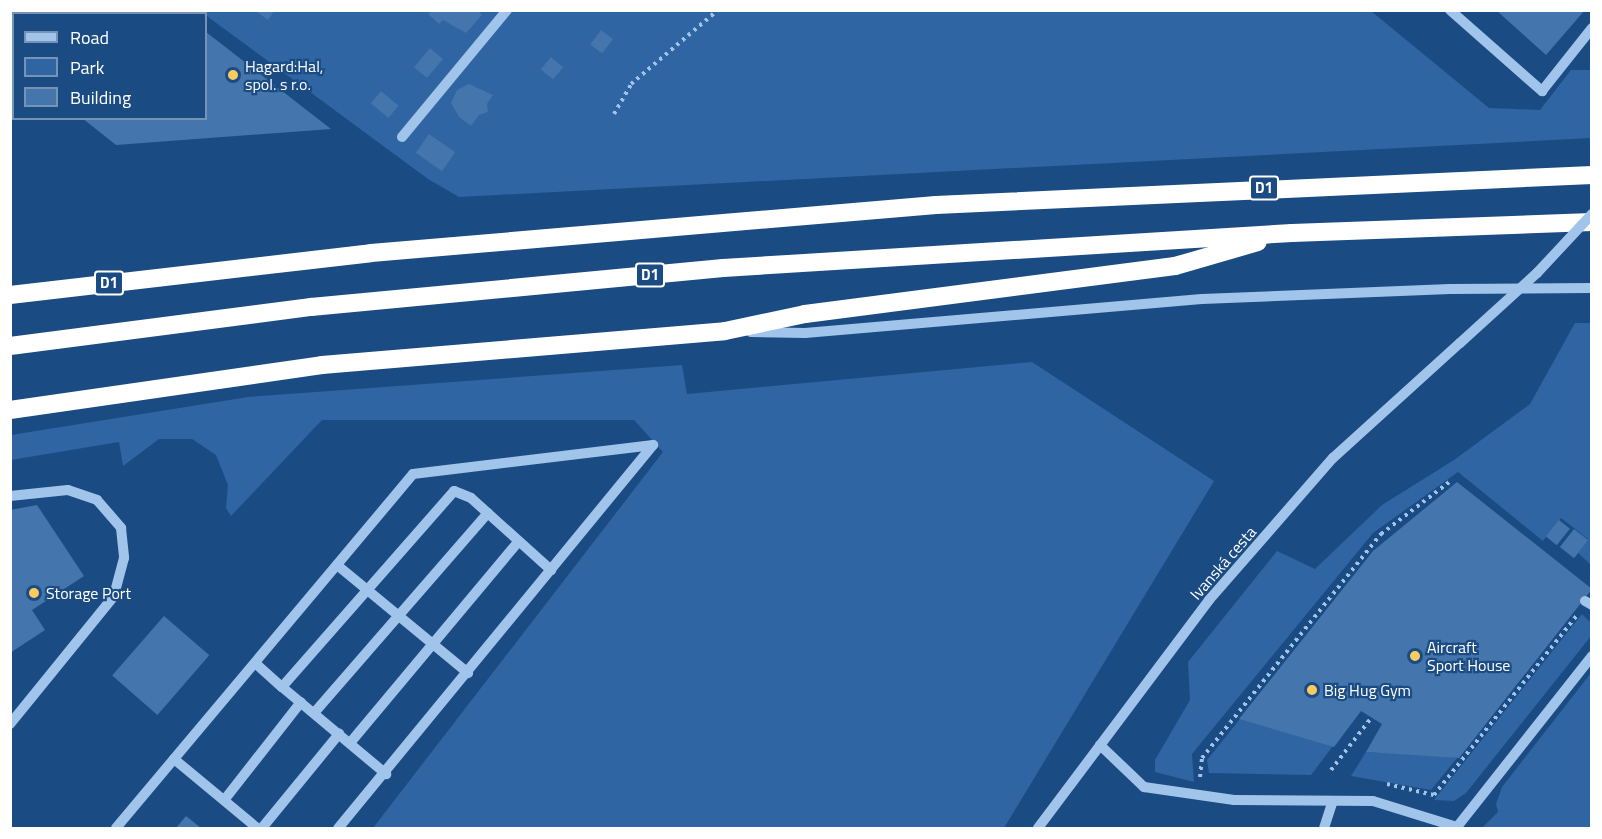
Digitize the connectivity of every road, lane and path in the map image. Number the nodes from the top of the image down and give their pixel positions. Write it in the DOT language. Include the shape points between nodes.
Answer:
graph roads {
  1 [pos="507,10"];
  2 [pos="718,10"];
  3 [pos="1450,10"];
  4 [pos="1592,28"];
  5 [pos="614,114"];
  6 [pos="402,137"];
  7 [pos="1592,175"];
  8 [pos="1592,214"];
  9 [pos="1592,222"];
  10 [pos="1292,233"];
  11 [pos="1592,288"];
  12 [pos="10,295"];
  13 [pos="725,331"];
  14 [pos="10,346"];
  15 [pos="10,410"];
  16 [pos="1452,480"];
  17 [pos="10,496"];
  18 [pos="488,513"];
  19 [pos="519,542"];
  20 [pos="337,565"];
  21 [pos="551,570"];
  22 [pos="367,590"];
  23 [pos="1580,612"];
  24 [pos="399,616"];
  25 [pos="434,645"];
  26 [pos="1592,656"];
  27 [pos="255,663"];
  28 [pos="468,673"];
  29 [pos="282,687"];
  30 [pos="301,702"];
  31 [pos="314,713"];
  32 [pos="1371,718"];
  33 [pos="10,724"];
  34 [pos="339,734"];
  35 [pos="350,743"];
  36 [pos="1100,745"];
  37 [pos="174,759"];
  38 [pos="1331,770"];
  39 [pos="386,774"];
  40 [pos="1209,777"];
  41 [pos="1383,784"];
  42 [pos="225,800"];
  43 [pos="1333,801"];
  44 [pos="1438,825"];
  45 [pos="116,828"];
  46 [pos="257,828"];
  47 [pos="262,828"];
  48 [pos="338,828"];
  49 [pos="1038,828"];
  50 [pos="1324,828"];
  1 -- 6 [label="street"];
  2 -- 5 [label="path" via="631,84"];
  3 -- 4 [label="street" via="1542,91"];
  7 -- 12 [label="highway, D1" via="936,205 371,253"];
  8 -- 36 [label="street, Ivanská cesta, bridge" via="1537,273 1333,458 1209,600"];
  9 -- 10 [label="highway, D1"];
  10 -- 13 [label="highway" via="1175,266 805,314"];
  10 -- 14 [label="highway, D1" via="711,269 311,308"];
  11 -- 13 [label="street" via="1450,289 1202,299 805,333"];
  13 -- 15 [label="highway" via="322,365"];
  16 -- 40 [label="path" via="1381,534 1337,586 1202,758 1200,777"];
  17 -- 33 [label="street" via="68,490 97,500 121,528 124,558 114,596"];
  18 -- 19 [label="street"];
  18 -- 22 [label="street" via="462,492 454,491"];
  18 -- 24 [label="street"];
  19 -- 21 [label="street"];
  19 -- 25 [label="street"];
  20 -- 21 [label="street" via="412,474 653,445"];
  20 -- 22 [label="street"];
  20 -- 27 [label="street"];
  21 -- 28 [label="street"];
  22 -- 24 [label="street"];
  22 -- 29 [label="street"];
  23 -- 41 [label="path" via="1434,795"];
  24 -- 25 [label="street"];
  24 -- 31 [label="street"];
  25 -- 28 [label="street"];
  25 -- 35 [label="street"];
  26 -- 44 [label="street" via="1457,827"];
  27 -- 29 [label="street"];
  27 -- 37 [label="street"];
  28 -- 39 [label="street"];
  29 -- 30 [label="street"];
  30 -- 31 [label="street"];
  30 -- 42 [label="street"];
  31 -- 34 [label="street"];
  32 -- 38 [label="path"];
  34 -- 35 [label="street"];
  34 -- 47 [label="street"];
  35 -- 39 [label="street"];
  36 -- 43 [label="street" via="1144,787 1234,800"];
  36 -- 49 [label="street, Ivanská cesta"];
  37 -- 42 [label="street"];
  37 -- 45 [label="street"];
  39 -- 48 [label="street"];
  42 -- 46 [label="street"];
  43 -- 44 [label="street" via="1373,801"];
  43 -- 50 [label="street"];
}
